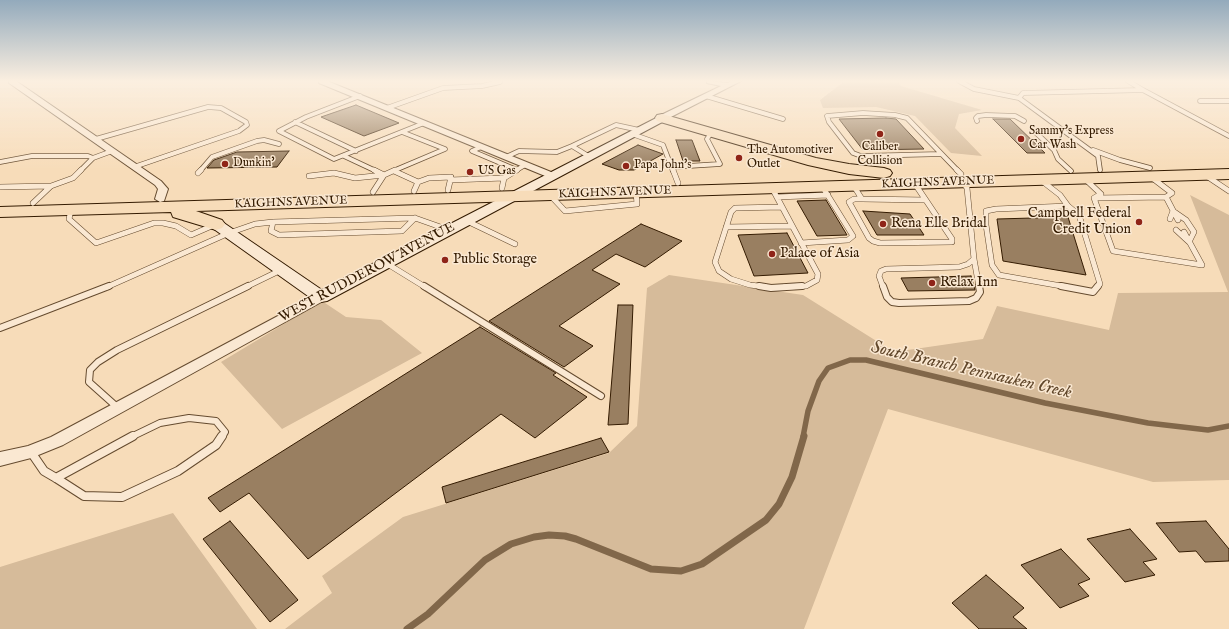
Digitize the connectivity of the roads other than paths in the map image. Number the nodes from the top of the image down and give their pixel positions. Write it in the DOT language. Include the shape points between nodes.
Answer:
graph roads {
  1 [pos="55,110"];
  2 [pos="196,110"];
  3 [pos="225,110"];
  4 [pos="323,110"];
  5 [pos="393,110"];
  6 [pos="677,110"];
  7 [pos="754,110"];
  8 [pos="1036,110"];
  9 [pos="1182,110"];
  10 [pos="662,118"];
  11 [pos="783,119"];
  12 [pos="977,121"];
  13 [pos="1024,121"];
  14 [pos="295,122"];
  15 [pos="424,123"];
  16 [pos="1032,129"];
  17 [pos="402,132"];
  18 [pos="636,132"];
  19 [pos="711,133"];
  20 [pos="1229,136"];
  21 [pos="96,139"];
  22 [pos="279,144"];
  23 [pos="572,146"];
  24 [pos="481,147"];
  25 [pos="1090,149"];
  26 [pos="112,151"];
  27 [pos="356,151"];
  28 [pos="942,154"];
  29 [pos="344,156"];
  30 [pos="590,156"];
  31 [pos="506,157"];
  32 [pos="93,158"];
  33 [pos="0,162"];
  34 [pos="134,166"];
  35 [pos="1229,166"];
  36 [pos="521,167"];
  37 [pos="672,167"];
  38 [pos="1100,170"];
  39 [pos="394,171"];
  40 [pos="1150,172"];
  41 [pos="198,173"];
  42 [pos="384,175"];
  43 [pos="1078,175"];
  44 [pos="309,176"];
  45 [pos="553,176"];
  46 [pos="962,178"];
  47 [pos="913,180"];
  48 [pos="1041,180"];
  49 [pos="678,183"];
  50 [pos="853,185"];
  51 [pos="1228,185"];
  52 [pos="51,186"];
  53 [pos="416,186"];
  54 [pos="0,187"];
  55 [pos="507,188"];
  56 [pos="531,188"];
  57 [pos="825,191"];
  58 [pos="373,192"];
  59 [pos="775,193"];
  60 [pos="1166,197"];
  61 [pos="1094,198"];
  62 [pos="160,199"];
  63 [pos="862,199"];
  64 [pos="925,200"];
  65 [pos="33,203"];
  66 [pos="0,204"];
  67 [pos="1068,206"];
  68 [pos="782,207"];
  69 [pos="102,209"];
  70 [pos="71,210"];
  71 [pos="1173,211"];
  72 [pos="0,212"];
  73 [pos="415,218"];
  74 [pos="1170,219"];
  75 [pos="1178,220"];
  76 [pos="467,221"];
  77 [pos="273,222"];
  78 [pos="792,226"];
  79 [pos="726,228"];
  80 [pos="222,229"];
  81 [pos="449,230"];
  82 [pos="1176,230"];
  83 [pos="1184,232"];
  84 [pos="1189,242"];
  85 [pos="801,243"];
  86 [pos="515,244"];
  87 [pos="974,259"];
  88 [pos="386,263"];
  89 [pos="281,270"];
  90 [pos="321,297"];
  91 [pos="0,328"];
  92 [pos="601,396"];
  93 [pos="117,407"];
  94 [pos="32,452"];
  95 [pos="3,459"];
  96 [pos="56,478"];
  1 -- 21 [label="street"];
  2 -- 21 [label="lane"];
  3 -- 34 [label="lane" via="247,125 239,131"];
  4 -- 14 [label="lane"];
  5 -- 15 [label="street"];
  6 -- 10 [label="street"];
  7 -- 11 [label="lane"];
  8 -- 25 [label="lane"];
  9 -- 20 [label="lane"];
  10 -- 18 [label="street"];
  10 -- 19 [label="highway"];
  12 -- 13 [label="lane" via="978,116 986,115 1015,116"];
  14 -- 27 [label="lane"];
  14 -- 29 [label="lane" via="279,131 331,159"];
  15 -- 17 [label="lane"];
  15 -- 24 [label="street"];
  16 -- 43 [label="lane" via="1054,150 1058,159"];
  17 -- 27 [label="lane"];
  17 -- 39 [label="lane" via="445,149"];
  18 -- 23 [label="lane" via="616,125"];
  18 -- 30 [label="street"];
  18 -- 37 [label="lane" via="663,145"];
  19 -- 37 [label="lane" via="707,139 720,164"];
  19 -- 47 [label="highway" via="825,165"];
  21 -- 26 [label="street"];
  22 -- 41 [label="lane" via="264,140 212,157"];
  23 -- 30 [label="lane"];
  23 -- 31 [label="lane" via="558,152 519,151"];
  24 -- 31 [label="street"];
  24 -- 36 [label="lane" via="472,151"];
  25 -- 38 [label="lane" via="1098,156"];
  25 -- 40 [label="lane"];
  26 -- 32 [label="lane"];
  26 -- 34 [label="street"];
  27 -- 29 [label="lane"];
  28 -- 28 [label="lane" via="907,118 863,113 827,116 853,153 861,156"];
  28 -- 46 [label="lane"];
  29 -- 42 [label="lane"];
  30 -- 45 [label="street"];
  31 -- 36 [label="street"];
  32 -- 33 [label="lane" via="32,156"];
  32 -- 52 [label="lane" via="73,178"];
  34 -- 62 [label="street" via="161,186 163,192"];
  35 -- 40 [label="highway, KAIGHNS AVENUE"];
  36 -- 45 [label="street"];
  36 -- 55 [label="lane"];
  37 -- 49 [label="lane"];
  38 -- 40 [label="highway, KAIGHNS AVENUE"];
  38 -- 43 [label="highway, KAIGHNS AVENUE"];
  39 -- 42 [label="lane"];
  39 -- 53 [label="lane"];
  40 -- 43 [label="highway, KAIGHNS AVENUE"];
  40 -- 51 [label="highway, KAIGHNS AVENUE" via="1204,175"];
  40 -- 60 [label="lane" via="1172,193"];
  42 -- 44 [label="lane" via="355,178 334,173"];
  42 -- 58 [label="lane"];
  43 -- 46 [label="highway, KAIGHNS AVENUE"];
  43 -- 48 [label="highway, KAIGHNS AVENUE"];
  43 -- 61 [label="lane" via="1101,194"];
  45 -- 56 [label="street"];
  46 -- 47 [label="highway, KAIGHNS AVENUE"];
  46 -- 48 [label="highway, KAIGHNS AVENUE"];
  46 -- 87 [label="lane" via="967,188"];
  47 -- 49 [label="highway, KAIGHNS AVENUE"];
  47 -- 50 [label="highway, KAIGHNS AVENUE"];
  47 -- 64 [label="lane"];
  48 -- 67 [label="lane" via="1060,195"];
  49 -- 56 [label="highway, KAIGHNS AVENUE"];
  50 -- 57 [label="highway, KAIGHNS AVENUE"];
  50 -- 63 [label="lane"];
  52 -- 54 [label="lane"];
  52 -- 65 [label="lane"];
  53 -- 55 [label="highway, KAIGHNS AVENUE"];
  53 -- 58 [label="highway, KAIGHNS AVENUE"];
  55 -- 56 [label="highway, KAIGHNS AVENUE"];
  55 -- 59 [label="highway, KAIGHNS AVENUE" via="550,195 636,192"];
  55 -- 69 [label="highway, KAIGHNS AVENUE"];
  55 -- 76 [label="street, WEST RUDDEROW AVENUE"];
  57 -- 59 [label="highway, KAIGHNS AVENUE"];
  57 -- 85 [label="lane" via="853,236"];
  58 -- 62 [label="highway, KAIGHNS AVENUE"];
  59 -- 68 [label="lane"];
  60 -- 61 [label="lane"];
  60 -- 71 [label="lane"];
  61 -- 84 [label="lane" via="1113,251 1202,266"];
  62 -- 65 [label="highway, KAIGHNS AVENUE"];
  63 -- 64 [label="lane"];
  63 -- 64 [label="lane" via="849,202 873,241 952,242"];
  65 -- 66 [label="highway, KAIGHNS AVENUE"];
  67 -- 67 [label="lane" via="1079,215 1098,277 1100,284 1093,292 999,275 992,265 986,211"];
  68 -- 78 [label="lane"];
  68 -- 79 [label="lane" via="735,208 731,212"];
  69 -- 70 [label="highway, KAIGHNS AVENUE"];
  69 -- 80 [label="highway" via="182,213"];
  70 -- 72 [label="highway, KAIGHNS AVENUE"];
  70 -- 80 [label="lane" via="69,219 96,243 154,223 163,222 176,226 190,235"];
  71 -- 74 [label="lane"];
  71 -- 75 [label="lane"];
  71 -- 84 [label="lane" via="1186,220 1194,232"];
  73 -- 77 [label="lane"];
  73 -- 77 [label="lane" via="402,231 279,235 271,231"];
  73 -- 81 [label="lane"];
  76 -- 81 [label="street, WEST RUDDEROW AVENUE"];
  76 -- 86 [label="lane"];
  77 -- 80 [label="lane"];
  78 -- 79 [label="lane"];
  78 -- 85 [label="lane"];
  79 -- 85 [label="lane" via="715,262 719,271 731,279 750,285 791,288 806,286 817,280 818,274"];
  80 -- 89 [label="street"];
  80 -- 91 [label="lane" via="94,293"];
  81 -- 88 [label="street, WEST RUDDEROW AVENUE"];
  82 -- 84 [label="lane"];
  83 -- 84 [label="lane"];
  87 -- 87 [label="lane" via="959,267 886,269 881,271 879,276 887,297 892,302 969,301 976,298 980,292"];
  88 -- 90 [label="street, WEST RUDDEROW AVENUE"];
  88 -- 92 [label="lane"];
  89 -- 90 [label="street"];
  89 -- 93 [label="lane" via="117,350 98,362 90,370 89,382"];
  90 -- 93 [label="street, WEST RUDDEROW AVENUE"];
  93 -- 94 [label="street, WEST RUDDEROW AVENUE"];
  94 -- 95 [label="street, WEST RUDDEROW AVENUE"];
  94 -- 96 [label="lane" via="44,471"];
  96 -- 96 [label="lane" via="84,496 122,497 178,471 216,445 225,432 216,421 189,418 160,423"];
}
